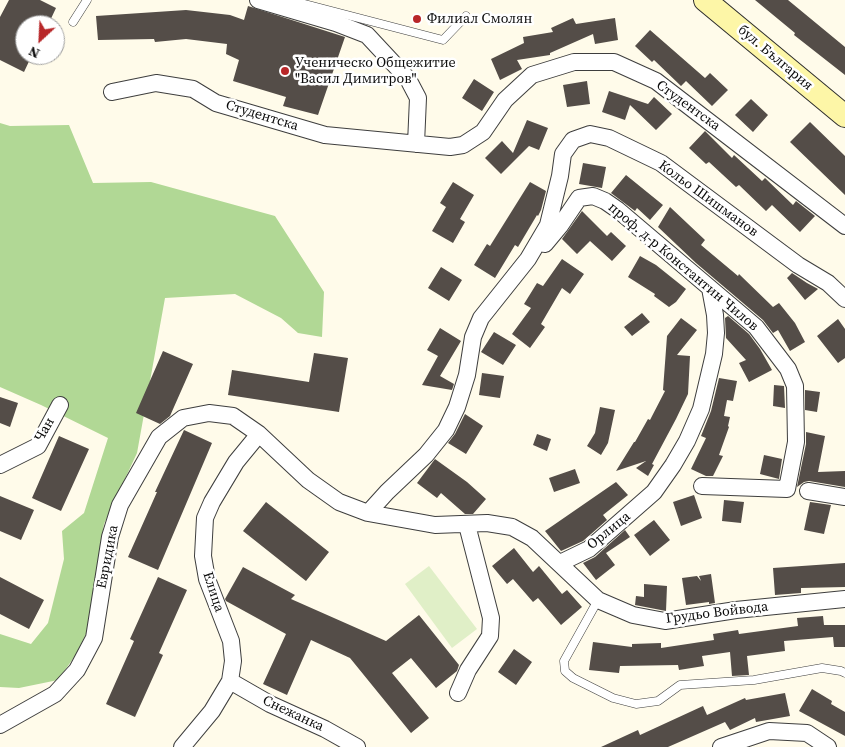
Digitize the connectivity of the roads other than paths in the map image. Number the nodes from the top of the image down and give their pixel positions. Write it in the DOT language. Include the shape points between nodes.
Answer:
graph roads {
  1 [pos="88,0"];
  2 [pos="258,0"];
  3 [pos="289,0"];
  4 [pos="705,0"];
  5 [pos="466,16"];
  6 [pos="73,22"];
  7 [pos="112,92"];
  8 [pos="845,116"];
  9 [pos="416,144"];
  10 [pos="845,226"];
  11 [pos="528,259"];
  12 [pos="710,288"];
  13 [pos="845,299"];
  14 [pos="60,405"];
  15 [pos="259,434"];
  16 [pos="0,465"];
  17 [pos="702,486"];
  18 [pos="808,491"];
  19 [pos="845,497"];
  20 [pos="368,512"];
  21 [pos="467,525"];
  22 [pos="560,563"];
  23 [pos="845,599"];
  24 [pos="598,600"];
  25 [pos="845,673"];
  26 [pos="230,681"];
  27 [pos="458,693"];
  28 [pos="0,725"];
  29 [pos="182,747"];
  30 [pos="356,747"];
  31 [pos="721,747"];
  32 [pos="828,747"];
  1 -- 6 [label="lane"];
  2 -- 9 [label="street" via="367,35 408,79 418,98"];
  3 -- 5 [label="lane" via="443,40"];
  4 -- 8 [label="street, бул. България"];
  7 -- 9 [label="street, Студентска" via="156,82 193,89 216,103 325,135"];
  9 -- 10 [label="street, Студентска" via="463,145 483,132 505,100 532,75 574,62 614,62 656,81"];
  11 -- 12 [label="street, проф. д-р Константин Чилов" via="552,237 580,198 593,196 618,210"];
  11 -- 13 [label="street, Кольо Шишманов" via="548,225 563,154 573,140 590,134 609,138 661,163 798,265 828,283"];
  11 -- 20 [label="street, Кольо Шишманов" via="481,318 467,375 446,430 426,455"];
  12 -- 17 [label="street, проф. д-р Константин Чилов" via="756,327 788,368 795,386 796,442 788,489"];
  12 -- 22 [label="street, Орлица" via="716,333 714,354 701,409 687,441 654,492 589,548"];
  14 -- 16 [label="street, Чан" via="38,446"];
  15 -- 20 [label="street, Грудьо Войвода" via="308,480 339,502"];
  15 -- 26 [label="street, Елица" via="236,462 205,518 203,556 207,579 231,641"];
  15 -- 28 [label="street, Евридика" via="232,416 209,413 183,418 159,437 120,505 110,537 94,638 78,670 55,694"];
  18 -- 19 [label="street"];
  20 -- 21 [label="street, Грудьо Войвода" via="435,525"];
  21 -- 22 [label="street, Грудьо Войвода" via="487,523 512,527 532,538"];
  21 -- 27 [label="street" via="491,618 490,636 468,670"];
  22 -- 24 [label="street, Грудьо Войвода"];
  23 -- 24 [label="street, Грудьо Войвода" via="664,621 633,615"];
  24 -- 25 [label="lane" via="564,661 565,671 613,698 636,704 658,701 680,685 754,680 822,668"];
  26 -- 29 [label="street, Елица" via="212,711"];
  26 -- 30 [label="street, Снежанка"];
  31 -- 32 [label="street" via="769,731 807,733"];
}
